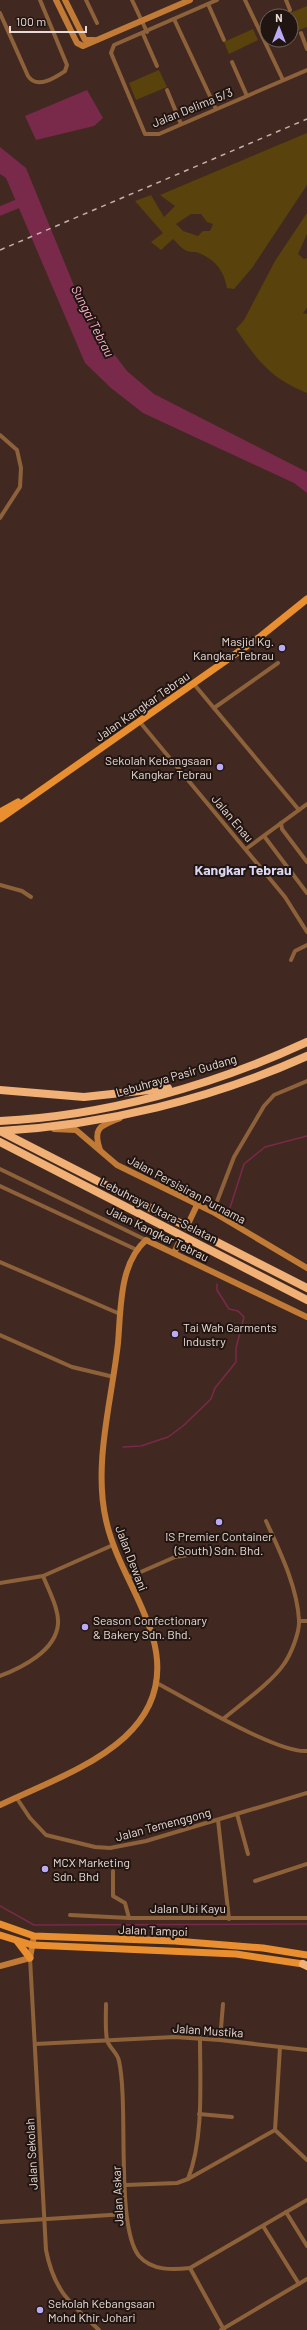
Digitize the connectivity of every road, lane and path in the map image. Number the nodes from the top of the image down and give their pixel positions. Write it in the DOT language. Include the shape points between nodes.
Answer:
graph roads {
  1 [pos="40,0"];
  2 [pos="56,0"];
  3 [pos="65,0"];
  4 [pos="86,0"];
  5 [pos="132,0"];
  6 [pos="190,0"];
  7 [pos="217,0"];
  8 [pos="245,0"];
  9 [pos="208,4"];
  10 [pos="0,13"];
  11 [pos="174,19"];
  12 [pos="142,21"];
  13 [pos="97,23"];
  14 [pos="145,33"];
  15 [pos="301,33"];
  16 [pos="98,40"];
  17 [pos="224,40"];
  18 [pos="307,49"];
  19 [pos="232,62"];
  20 [pos="157,66"];
  21 [pos="307,70"];
  22 [pos="283,80"];
  23 [pos="167,90"];
  24 [pos="247,96"];
  25 [pos="216,109"];
  26 [pos="181,124"];
  27 [pos="0,435"];
  28 [pos="0,518"];
  29 [pos="307,599"];
  30 [pos="278,663"];
  31 [pos="193,683"];
  32 [pos="214,708"];
  33 [pos="139,721"];
  34 [pos="46,786"];
  35 [pos="307,804"];
  36 [pos="299,810"];
  37 [pos="0,812"];
  38 [pos="0,819"];
  39 [pos="281,823"];
  40 [pos="264,836"];
  41 [pos="246,849"];
  42 [pos="307,862"];
  43 [pos="0,885"];
  44 [pos="307,893"];
  45 [pos="31,897"];
  46 [pos="307,932"];
  47 [pos="307,946"];
  48 [pos="291,960"];
  49 [pos="307,1042"];
  50 [pos="307,1056"];
  51 [pos="307,1081"];
  52 [pos="185,1087"];
  53 [pos="0,1090"];
  54 [pos="128,1114"];
  55 [pos="0,1121"];
  56 [pos="37,1128"];
  57 [pos="0,1131"];
  58 [pos="0,1142"];
  59 [pos="100,1152"];
  60 [pos="0,1169"];
  61 [pos="0,1186"];
  62 [pos="197,1205"];
  63 [pos="213,1212"];
  64 [pos="189,1222"];
  65 [pos="146,1240"];
  66 [pos="180,1240"];
  67 [pos="135,1249"];
  68 [pos="174,1253"];
  69 [pos="0,1262"];
  70 [pos="307,1268"];
  71 [pos="307,1288"];
  72 [pos="307,1300"];
  73 [pos="120,1314"];
  74 [pos="307,1317"];
  75 [pos="0,1335"];
  76 [pos="114,1377"];
  77 [pos="266,1521"];
  78 [pos="113,1545"];
  79 [pos="188,1554"];
  80 [pos="43,1576"];
  81 [pos="127,1578"];
  82 [pos="0,1584"];
  83 [pos="299,1621"];
  84 [pos="307,1621"];
  85 [pos="0,1676"];
  86 [pos="155,1682"];
  87 [pos="223,1719"];
  88 [pos="307,1751"];
  89 [pos="307,1793"];
  90 [pos="16,1797"];
  91 [pos="0,1805"];
  92 [pos="237,1814"];
  93 [pos="218,1820"];
  94 [pos="248,1854"];
  95 [pos="307,1864"];
  96 [pos="113,1870"];
  97 [pos="255,1881"];
  98 [pos="70,1914"];
  99 [pos="129,1918"];
  100 [pos="229,1918"];
  101 [pos="307,1918"];
  102 [pos="0,1924"];
  103 [pos="0,1935"];
  104 [pos="34,1936"];
  105 [pos="17,1941"];
  106 [pos="32,1945"];
  107 [pos="307,1955"];
  108 [pos="30,1958"];
  109 [pos="306,1965"];
  110 [pos="0,1966"];
  111 [pos="106,2004"];
  112 [pos="223,2004"];
  113 [pos="200,2038"];
  114 [pos="220,2040"];
  115 [pos="107,2042"];
  116 [pos="35,2044"];
  117 [pos="280,2047"];
  118 [pos="307,2050"];
  119 [pos="198,2114"];
  120 [pos="232,2117"];
  121 [pos="275,2130"];
  122 [pos="307,2160"];
  123 [pos="188,2179"];
  124 [pos="126,2185"];
  125 [pos="307,2200"];
  126 [pos="286,2212"];
  127 [pos="126,2214"];
  128 [pos="44,2219"];
  129 [pos="0,2222"];
  130 [pos="263,2226"];
  131 [pos="307,2246"];
  132 [pos="190,2268"];
  133 [pos="307,2279"];
  134 [pos="299,2284"];
  135 [pos="99,2330"];
  136 [pos="223,2330"];
  1 -- 10 [label="street" via="67,67 60,74 40,83 30,80"];
  2 -- 16 [label="street" via="78,44 86,46"];
  3 -- 16 [label="street" via="84,40"];
  4 -- 13 [label="street"];
  5 -- 12 [label="street"];
  6 -- 12 [label="street"];
  7 -- 9 [label="street, Jalan Delima 5/3"];
  8 -- 22 [label="street"];
  9 -- 11 [label="street, Jalan Delima 5/3"];
  9 -- 17 [label="street"];
  11 -- 14 [label="street, Jalan Delima 5/3"];
  11 -- 25 [label="street"];
  12 -- 14 [label="street"];
  12 -- 16 [label="street"];
  14 -- 20 [label="street"];
  14 -- 26 [label="street, Jalan Delima 5/3" via="114,45 111,53 145,134 159,134"];
  15 -- 18 [label="street"];
  19 -- 24 [label="street"];
  21 -- 22 [label="street, Jalan Delima 5/3"];
  22 -- 24 [label="street, Jalan Delima 5/3"];
  23 -- 26 [label="street"];
  24 -- 25 [label="street, Jalan Delima 5/3"];
  25 -- 26 [label="street, Jalan Delima 5/3"];
  27 -- 28 [label="street" via="17,450 21,468 20,488"];
  29 -- 31 [label="main road, Jalan Kangkar Tebrau" via="261,636"];
  30 -- 32 [label="street"];
  31 -- 32 [label="street"];
  31 -- 33 [label="main road, Jalan Kangkar Tebrau"];
  32 -- 36 [label="street"];
  33 -- 34 [label="main road, Jalan Kangkar Tebrau"];
  33 -- 41 [label="street, Jalan Enau"];
  34 -- 37 [label="main road"];
  34 -- 38 [label="main road"];
  35 -- 36 [label="street"];
  36 -- 39 [label="street"];
  39 -- 40 [label="street"];
  39 -- 42 [label="street"];
  40 -- 41 [label="street"];
  40 -- 44 [label="street"];
  41 -- 46 [label="street, Jalan Enau" via="285,896"];
  43 -- 45 [label="street" via="22,891"];
  47 -- 48 [label="street" via="295,951"];
  49 -- 52 [label="highway, Lebuhraya Pasir Gudang" via="242,1069"];
  50 -- 54 [label="highway, Lebuhraya Pasir Gudang" via="247,1080"];
  51 -- 63 [label="street" via="274,1095 264,1106 234,1157"];
  52 -- 53 [label="highway" via="84,1097"];
  52 -- 55 [label="highway, Lebuhraya Pasir Gudang" via="112,1106 38,1118"];
  54 -- 56 [label="highway, Lebuhraya Pasir Gudang"];
  54 -- 59 [label="street" via="100,1127 96,1137"];
  56 -- 57 [label="highway, Lebuhraya Pasir Gudang"];
  56 -- 59 [label="street, Jalan Persisiran Purnama" via="76,1130"];
  57 -- 71 [label="highway, Lebuhraya Utara–Selatan"];
  58 -- 72 [label="highway, Lebuhraya Utara–Selatan"];
  59 -- 62 [label="street, Jalan Persisiran Purnama" via="117,1165"];
  60 -- 65 [label="street, Jalan Kangkar Tebrau"];
  61 -- 67 [label="street"];
  62 -- 63 [label="street, Jalan Persisiran Purnama"];
  62 -- 64 [label="street"];
  63 -- 70 [label="street, Jalan Persisiran Purnama"];
  65 -- 67 [label="street, Jalan Dewani"];
  65 -- 68 [label="street, Jalan Kangkar Tebrau"];
  66 -- 68 [label="street"];
  67 -- 73 [label="street, Jalan Dewani" via="125,1275"];
  68 -- 74 [label="street, Jalan Kangkar Tebrau"];
  69 -- 73 [label="street"];
  73 -- 76 [label="street, Jalan Dewani"];
  75 -- 76 [label="street" via="72,1367"];
  76 -- 78 [label="street, Jalan Dewani" via="104,1440 102,1490 106,1521"];
  77 -- 83 [label="street" via="283,1559"];
  78 -- 80 [label="street"];
  78 -- 81 [label="street, Jalan Dewani"];
  79 -- 81 [label="street"];
  80 -- 82 [label="street"];
  80 -- 85 [label="street" via="56,1610 58,1625 52,1642 31,1661"];
  81 -- 86 [label="street, Jalan Dewani" via="152,1637 156,1661"];
  83 -- 84 [label="street"];
  83 -- 87 [label="street" via="284,1664"];
  86 -- 87 [label="street"];
  86 -- 90 [label="street, Jalan Dewani" via="136,1729 121,1742 97,1759"];
  87 -- 88 [label="street" via="292,1750"];
  89 -- 92 [label="street, Jalan Temenggong"];
  90 -- 91 [label="street, Jalan Dewani"];
  90 -- 93 [label="street, Jalan Temenggong" via="30,1818 46,1835 95,1847 110,1848 134,1844"];
  92 -- 93 [label="street, Jalan Temenggong"];
  92 -- 94 [label="street"];
  93 -- 100 [label="street"];
  95 -- 97 [label="street"];
  96 -- 99 [label="street" via="113,1896 125,1903"];
  98 -- 99 [label="street, Jalan Ubi Kayu"];
  99 -- 100 [label="street, Jalan Ubi Kayu"];
  100 -- 101 [label="street, Jalan Ubi Kayu"];
  102 -- 104 [label="main road, Jalan Tampoi"];
  103 -- 105 [label="main road, Jalan Tampoi"];
  104 -- 106 [label="street"];
  104 -- 107 [label="main road, Jalan Tampoi" via="175,1941 263,1948"];
  105 -- 106 [label="main road, Jalan Tampoi"];
  105 -- 108 [label="main road"];
  106 -- 108 [label="street"];
  106 -- 109 [label="main road, Jalan Tampoi" via="236,1954"];
  108 -- 110 [label="street"];
  108 -- 116 [label="street, Jalan Sekolah"];
  111 -- 115 [label="street"];
  112 -- 114 [label="street"];
  113 -- 114 [label="street, Jalan Mustika"];
  113 -- 115 [label="street, Jalan Mustika" via="174,2037"];
  113 -- 119 [label="street"];
  114 -- 117 [label="street, Jalan Mustika"];
  115 -- 116 [label="street"];
  115 -- 124 [label="street, Jalan Askar" via="119,2061"];
  116 -- 128 [label="street, Jalan Sekolah"];
  117 -- 118 [label="street, Jalan Mustika"];
  117 -- 121 [label="street"];
  119 -- 120 [label="street"];
  119 -- 123 [label="street" via="195,2156"];
  121 -- 122 [label="street"];
  121 -- 123 [label="street"];
  123 -- 124 [label="street" via="171,2183"];
  124 -- 127 [label="street, Jalan Askar"];
  125 -- 126 [label="street, Jalan Askar"];
  126 -- 130 [label="street, Jalan Askar"];
  126 -- 131 [label="street"];
  127 -- 128 [label="street"];
  127 -- 132 [label="street, Jalan Askar" via="130,2238 144,2261 155,2267"];
  128 -- 129 [label="street"];
  128 -- 135 [label="street, Jalan Sekolah" via="48,2262 62,2295"];
  130 -- 132 [label="street, Jalan Askar"];
  130 -- 134 [label="street"];
  132 -- 136 [label="street"];
  133 -- 134 [label="street"];
  134 -- 136 [label="street"];
}
